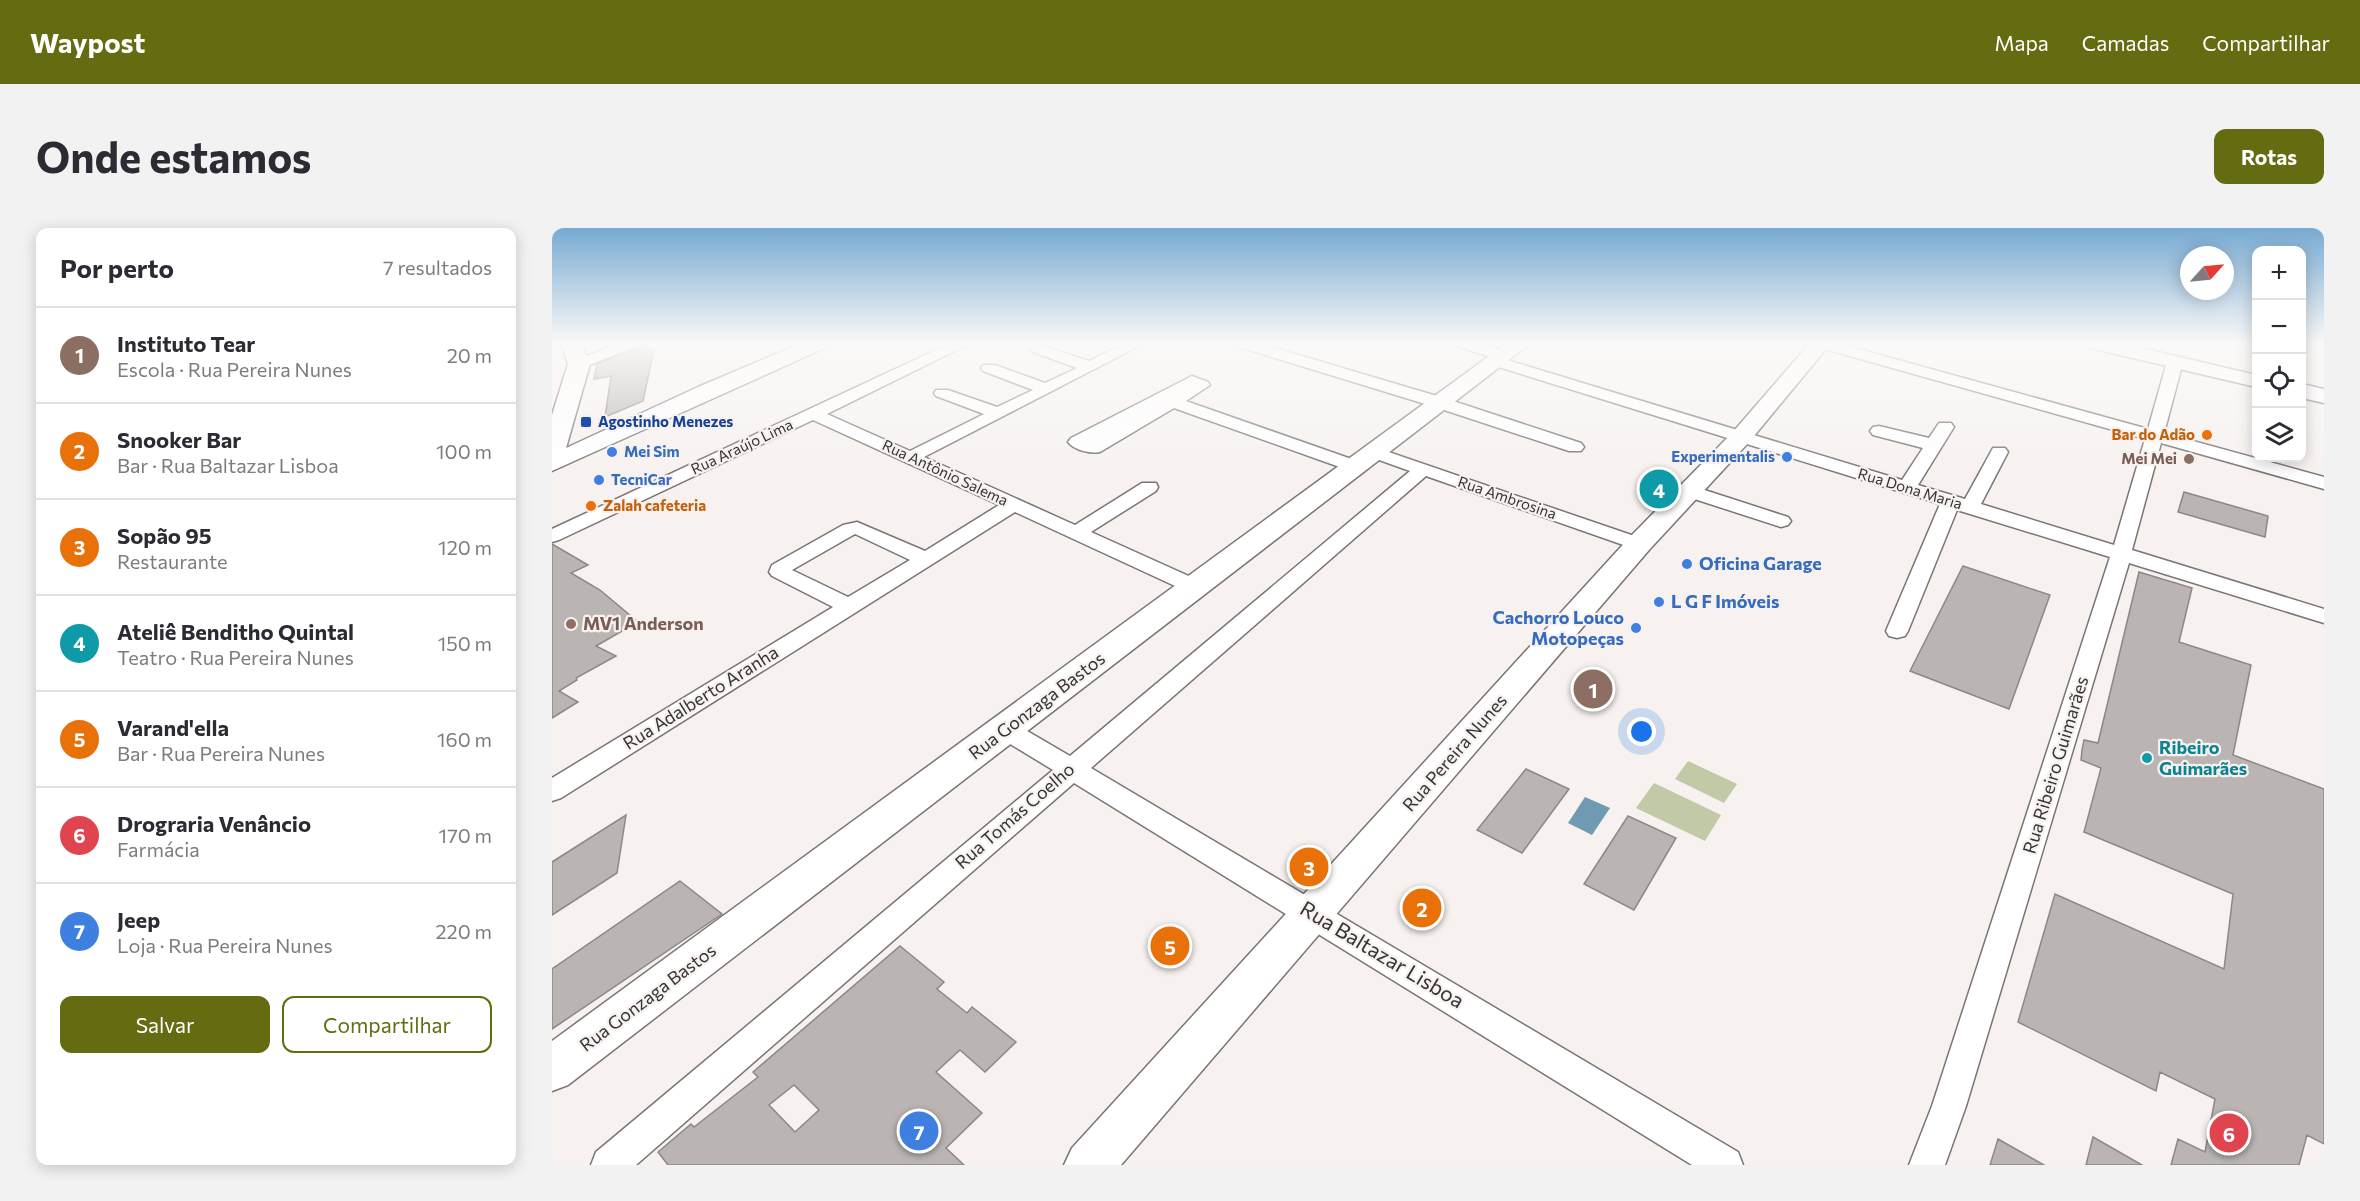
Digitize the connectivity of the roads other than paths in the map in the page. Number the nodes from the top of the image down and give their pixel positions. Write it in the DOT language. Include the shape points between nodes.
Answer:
graph roads {
  1 [pos="567,387"];
  2 [pos="718,387"];
  3 [pos="872,387"];
  4 [pos="1040,387"];
  5 [pos="1051,387"];
  6 [pos="1387,387"];
  7 [pos="1463,387"];
  8 [pos="1600,387"];
  9 [pos="1783,387"];
  10 [pos="1976,387"];
  11 [pos="2169,387"];
  12 [pos="1046,389"];
  13 [pos="2306,392"];
  14 [pos="942,393"];
  15 [pos="2324,396"];
  16 [pos="1165,400"];
  17 [pos="1441,403"];
  18 [pos="998,413"];
  19 [pos="814,414"];
  20 [pos="1945,427"];
  21 [pos="1879,431"];
  22 [pos="1741,437"];
  23 [pos="2156,437"];
  24 [pos="1934,445"];
  25 [pos="1575,447"];
  26 [pos="2000,452"];
  27 [pos="552,454"];
  28 [pos="911,457"];
  29 [pos="1364,459"];
  30 [pos="552,464"];
  31 [pos="1423,469"];
  32 [pos="2324,483"];
  33 [pos="1149,487"];
  34 [pos="1907,488"];
  35 [pos="1689,491"];
  36 [pos="1960,504"];
  37 [pos="1013,505"];
  38 [pos="1781,521"];
  39 [pos="1076,533"];
  40 [pos="552,536"];
  41 [pos="1639,544"];
  42 [pos="2121,554"];
  43 [pos="926,559"];
  44 [pos="1195,588"];
  45 [pos="849,606"];
  46 [pos="2324,616"];
  47 [pos="1897,631"];
  48 [pos="1006,729"];
  49 [pos="1072,768"];
  50 [pos="552,790"];
  51 [pos="1314,914"];
  52 [pos="552,1069"];
  53 [pos="609,1165"];
  54 [pos="1089,1165"];
  55 [pos="1725,1165"];
  56 [pos="1927,1165"];
  1 -- 27 [label="main road"];
  2 -- 30 [label="main road"];
  3 -- 19 [label="street, Rua Araújo Lima"];
  4 -- 12 [label="street"];
  5 -- 12 [label="street"];
  6 -- 17 [label="street"];
  7 -- 17 [label="main road, Rua Gonzaga Bastos"];
  8 -- 22 [label="street, Rua Dona Maria"];
  9 -- 22 [label="main road, Rua Pereira Nunes"];
  10 -- 23 [label="street"];
  11 -- 23 [label="street, Rua Ribeiro Guimarães"];
  12 -- 18 [label="street"];
  13 -- 15 [label="main road"];
  14 -- 18 [label="street"];
  16 -- 29 [label="street, Rua Ambrosina"];
  17 -- 25 [label="street"];
  17 -- 29 [label="main road, Rua Gonzaga Bastos"];
  18 -- 28 [label="street"];
  19 -- 28 [label="street, Rua Antônio Salema"];
  19 -- 40 [label="street, Rua Araújo Lima"];
  20 -- 24 [label="street"];
  21 -- 24 [label="street"];
  22 -- 34 [label="street, Rua Dona Maria"];
  22 -- 35 [label="main road, Rua Pereira Nunes"];
  23 -- 32 [label="street"];
  23 -- 42 [label="street, Rua Ribeiro Guimarães"];
  24 -- 34 [label="street"];
  26 -- 36 [label="street"];
  28 -- 37 [label="street, Rua Antônio Salema"];
  29 -- 31 [label="street, Rua Ambrosina"];
  29 -- 44 [label="main road, Rua Gonzaga Bastos"];
  31 -- 41 [label="street, Rua Ambrosina"];
  31 -- 49 [label="street, Rua Tomás Coelho"];
  33 -- 39 [label="street"];
  34 -- 36 [label="street, Rua Dona Maria"];
  35 -- 38 [label="street"];
  35 -- 41 [label="main road, Rua Pereira Nunes"];
  36 -- 42 [label="street, Rua Dona Maria"];
  36 -- 47 [label="street"];
  37 -- 39 [label="street, Rua Antônio Salema"];
  37 -- 43 [label="street, Rua Adalberto Aranha"];
  39 -- 44 [label="street, Rua Antônio Salema"];
  41 -- 51 [label="main road, Rua Pereira Nunes"];
  42 -- 46 [label="street, Rua Dona Maria"];
  42 -- 56 [label="street, Rua Ribeiro Guimarães"];
  43 -- 45 [label="street, Rua Adalberto Aranha"];
  43 -- 45 [label="street" via="857,528 779,569"];
  44 -- 48 [label="main road, Rua Gonzaga Bastos"];
  45 -- 50 [label="street, Rua Adalberto Aranha"];
  48 -- 49 [label="street, Rua Baltazar Lisboa"];
  48 -- 52 [label="main road, Rua Gonzaga Bastos"];
  49 -- 51 [label="street, Rua Baltazar Lisboa"];
  49 -- 53 [label="street, Rua Tomás Coelho"];
  51 -- 54 [label="main road, Rua Pereira Nunes"];
  51 -- 55 [label="street, Rua Baltazar Lisboa"];
}
